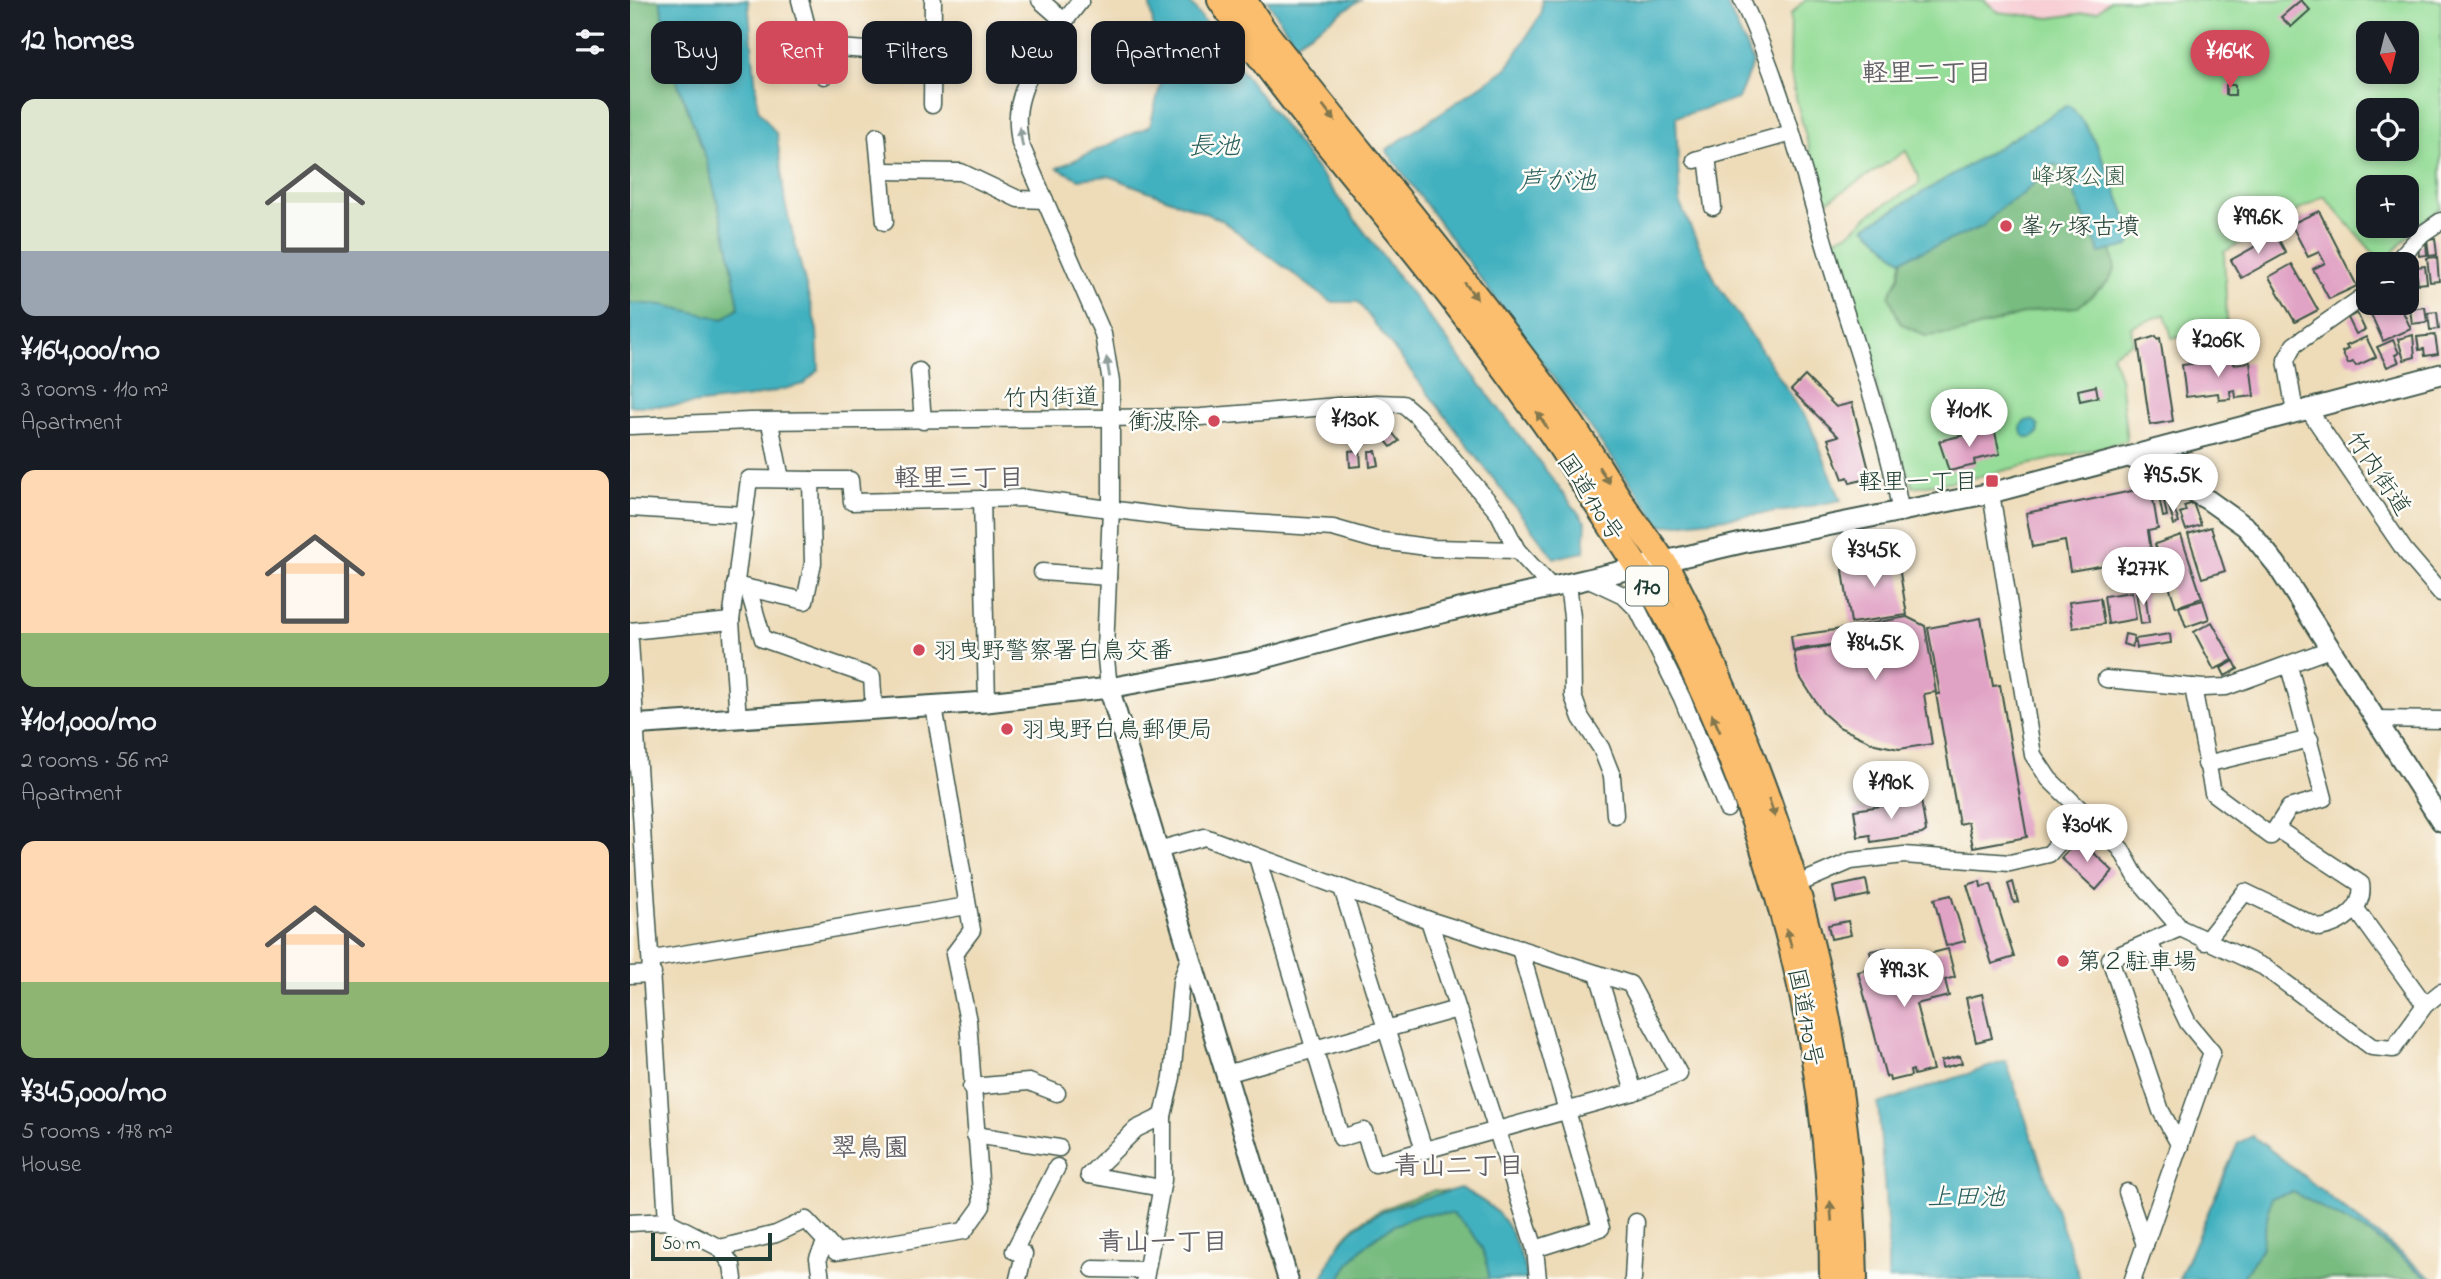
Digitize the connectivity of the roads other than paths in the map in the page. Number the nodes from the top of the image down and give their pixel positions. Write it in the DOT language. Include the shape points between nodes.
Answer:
graph roads {
  1 [pos="800,0"];
  2 [pos="933,0"];
  3 [pos="1040,0"];
  4 [pos="1081,0"];
  5 [pos="1220,0"];
  6 [pos="1244,0"];
  7 [pos="1742,0"];
  8 [pos="805,21"];
  9 [pos="933,21"];
  10 [pos="1064,21"];
  11 [pos="1066,21"];
  12 [pos="932,84"];
  13 [pos="1028,84"];
  14 [pos="932,105"];
  15 [pos="1791,132"];
  16 [pos="877,136"];
  17 [pos="880,172"];
  18 [pos="1045,200"];
  19 [pos="1713,207"];
  20 [pos="2441,221"];
  21 [pos="885,222"];
  22 [pos="2405,252"];
  23 [pos="2356,301"];
  24 [pos="919,371"];
  25 [pos="2441,374"];
  26 [pos="2301,411"];
  27 [pos="1112,419"];
  28 [pos="923,421"];
  29 [pos="770,423"];
  30 [pos="630,426"];
  31 [pos="2130,457"];
  32 [pos="781,480"];
  33 [pos="811,480"];
  34 [pos="1991,493"];
  35 [pos="982,499"];
  36 [pos="630,508"];
  37 [pos="1111,509"];
  38 [pos="1901,513"];
  39 [pos="745,515"];
  40 [pos="1517,550"];
  41 [pos="1664,561"];
  42 [pos="1636,568"];
  43 [pos="1042,572"];
  44 [pos="1108,577"];
  45 [pos="1588,579"];
  46 [pos="1560,586"];
  47 [pos="741,587"];
  48 [pos="2441,593"];
  49 [pos="731,621"];
  50 [pos="630,631"];
  51 [pos="630,641"];
  52 [pos="2330,649"];
  53 [pos="2289,666"];
  54 [pos="2106,679"];
  55 [pos="2193,687"];
  56 [pos="1109,688"];
  57 [pos="987,702"];
  58 [pos="934,706"];
  59 [pos="874,710"];
  60 [pos="738,719"];
  61 [pos="2376,719"];
  62 [pos="2436,720"];
  63 [pos="632,725"];
  64 [pos="2441,735"];
  65 [pos="2310,739"];
  66 [pos="2206,764"];
  67 [pos="1727,809"];
  68 [pos="2085,813"];
  69 [pos="1615,815"];
  70 [pos="2441,821"];
  71 [pos="2277,829"];
  72 [pos="1158,850"];
  73 [pos="1257,857"];
  74 [pos="1798,884"];
  75 [pos="1342,888"];
  76 [pos="967,906"];
  77 [pos="2356,909"];
  78 [pos="1429,920"];
  79 [pos="2180,928"];
  80 [pos="2149,942"];
  81 [pos="2205,942"];
  82 [pos="1520,949"];
  83 [pos="1190,955"];
  84 [pos="653,966"];
  85 [pos="1598,974"];
  86 [pos="630,975"];
  87 [pos="2441,992"];
  88 [pos="2425,1005"];
  89 [pos="1457,1009"];
  90 [pos="1386,1030"];
  91 [pos="1315,1051"];
  92 [pos="1226,1074"];
  93 [pos="971,1087"];
  94 [pos="1634,1092"];
  95 [pos="1057,1093"];
  96 [pos="1567,1111"];
  97 [pos="1163,1116"];
  98 [pos="1498,1129"];
  99 [pos="975,1135"];
  100 [pos="2180,1146"];
  101 [pos="1059,1148"];
  102 [pos="1424,1150"];
  103 [pos="1057,1167"];
  104 [pos="1161,1188"];
  105 [pos="2127,1192"];
  106 [pos="667,1220"];
  107 [pos="1636,1222"];
  108 [pos="630,1223"];
  109 [pos="826,1241"];
  110 [pos="2144,1245"];
  111 [pos="720,1248"];
  112 [pos="1535,1249"];
  113 [pos="1093,1269"];
  114 [pos="1145,1275"];
  115 [pos="734,1279"];
  116 [pos="821,1279"];
  117 [pos="1017,1279"];
  118 [pos="1288,1279"];
  119 [pos="1538,1279"];
  120 [pos="1633,1279"];
  121 [pos="1832,1279"];
  122 [pos="1854,1279"];
  123 [pos="2133,1279"];
  1 -- 8 [label="street"];
  2 -- 9 [label="street"];
  3 -- 10 [label="street"];
  4 -- 11 [label="street"];
  42 -- 5 [label="highway, 国道170号 / 170, one-way" via="1539,415 1249,44"];
  6 -- 41 [label="highway, 国道170号 / 170, one-way" via="1556,401"];
  7 -- 15 [label="street" via="1764,48"];
  12 -- 14 [label="street"];
  18 -- 13 [label="street, one-way" via="1020,143 1018,115"];
  15 -- 19 [label="street" via="1701,158"];
  15 -- 38 [label="street"];
  16 -- 17 [label="street"];
  17 -- 18 [label="street" via="961,172 1018,199"];
  17 -- 21 [label="street"];
  27 -- 18 [label="street, one-way" via="1103,334"];
  20 -- 22 [label="street"];
  23 -- 26 [label="street" via="2294,345 2286,360"];
  24 -- 28 [label="street"];
  25 -- 26 [label="street"];
  26 -- 31 [label="street"];
  26 -- 48 [label="street, 竹内街道"];
  27 -- 28 [label="street, 竹内街道"];
  27 -- 37 [label="street"];
  27 -- 40 [label="street, 竹内街道" via="1403,404 1499,514"];
  28 -- 29 [label="street, 竹内街道"];
  29 -- 30 [label="street, 竹内街道"];
  29 -- 32 [label="street"];
  31 -- 34 [label="street"];
  31 -- 52 [label="street" via="2246,527 2276,564"];
  32 -- 33 [label="street"];
  32 -- 39 [label="street" via="749,479"];
  33 -- 35 [label="street" via="850,480 852,502"];
  33 -- 47 [label="street" via="813,563 805,601"];
  34 -- 38 [label="street"];
  34 -- 68 [label="street" via="2033,755 2049,779"];
  35 -- 37 [label="street" via="1025,498"];
  35 -- 57 [label="street"];
  36 -- 39 [label="street"];
  37 -- 40 [label="street" via="1186,519 1333,528 1375,540 1434,548"];
  37 -- 44 [label="street"];
  38 -- 41 [label="street"];
  39 -- 47 [label="street"];
  40 -- 46 [label="street, 竹内街道"];
  41 -- 42 [label="street"];
  41 -- 74 [label="highway, 国道170号 / 170, one-way" via="1750,746"];
  42 -- 45 [label="street"];
  121 -- 42 [label="highway, 国道170号 / 170, one-way" via="1824,1114 1804,993 1772,871 1725,743 1673,630"];
  43 -- 44 [label="street"];
  44 -- 56 [label="street" via="1105,649"];
  45 -- 46 [label="street"];
  45 -- 67 [label="street" via="1623,595 1638,610 1682,698"];
  46 -- 56 [label="street" via="1254,661"];
  46 -- 69 [label="street" via="1572,617 1573,696 1612,776"];
  47 -- 49 [label="street"];
  47 -- 59 [label="street" via="763,639 872,677"];
  49 -- 50 [label="street"];
  49 -- 60 [label="street"];
  51 -- 63 [label="street"];
  52 -- 53 [label="street"];
  52 -- 61 [label="street"];
  53 -- 55 [label="street" via="2226,687"];
  53 -- 65 [label="street"];
  54 -- 55 [label="street"];
  55 -- 66 [label="street"];
  56 -- 57 [label="street"];
  56 -- 72 [label="street"];
  57 -- 58 [label="street"];
  58 -- 59 [label="street"];
  58 -- 76 [label="street"];
  59 -- 60 [label="street"];
  60 -- 63 [label="street"];
  61 -- 62 [label="street"];
  61 -- 70 [label="street"];
  62 -- 64 [label="street"];
  63 -- 84 [label="street"];
  65 -- 66 [label="street"];
  65 -- 71 [label="street" via="2324,798 2289,808"];
  66 -- 71 [label="street" via="2213,793 2271,836"];
  68 -- 74 [label="street" via="2049,854 2010,863 1904,855 1864,859"];
  68 -- 79 [label="street" via="2121,849 2137,878"];
  71 -- 77 [label="street" via="2361,884 2363,896"];
  72 -- 73 [label="street" via="1205,837"];
  72 -- 83 [label="street"];
  73 -- 75 [label="street"];
  73 -- 91 [label="street"];
  74 -- 122 [label="highway, 国道170号 / 170" via="1824,989 1844,1112 1854,1217"];
  75 -- 78 [label="street"];
  75 -- 90 [label="street"];
  76 -- 84 [label="street"];
  76 -- 93 [label="street" via="972,930 954,954 968,1021"];
  77 -- 81 [label="street" via="2332,926 2320,928 2245,892"];
  77 -- 88 [label="street"];
  78 -- 82 [label="street"];
  78 -- 89 [label="street"];
  79 -- 80 [label="street"];
  79 -- 81 [label="street"];
  80 -- 100 [label="street" via="2188,1023 2212,1052"];
  80 -- 100 [label="street" via="2110,959 2161,1111"];
  81 -- 88 [label="street" via="2264,967 2372,1047 2392,1049"];
  82 -- 85 [label="street"];
  82 -- 96 [label="street"];
  83 -- 92 [label="street"];
  83 -- 97 [label="street" via="1181,982 1172,1077"];
  84 -- 86 [label="street"];
  84 -- 106 [label="street"];
  85 -- 94 [label="street"];
  85 -- 94 [label="street" via="1630,984 1679,1074"];
  87 -- 88 [label="street"];
  89 -- 90 [label="street"];
  89 -- 98 [label="street"];
  90 -- 91 [label="street"];
  90 -- 102 [label="street"];
  91 -- 92 [label="street"];
  91 -- 102 [label="street" via="1341,1138 1364,1131 1375,1164"];
  92 -- 118 [label="street"];
  93 -- 95 [label="street" via="1029,1082"];
  93 -- 99 [label="street"];
  94 -- 96 [label="street"];
  96 -- 98 [label="street"];
  96 -- 112 [label="street" via="1601,1228"];
  97 -- 104 [label="street"];
  97 -- 104 [label="street" via="1136,1129 1089,1175"];
  98 -- 102 [label="street"];
  98 -- 112 [label="street"];
  99 -- 101 [label="street"];
  99 -- 109 [label="street" via="982,1206 964,1231 836,1252"];
  100 -- 110 [label="street"];
  103 -- 117 [label="street" via="1014,1251 1024,1254"];
  104 -- 114 [label="street"];
  105 -- 110 [label="street"];
  106 -- 108 [label="street"];
  106 -- 111 [label="street"];
  107 -- 120 [label="street"];
  109 -- 111 [label="street" via="806,1220 776,1234"];
  109 -- 116 [label="street" via="817,1258"];
  110 -- 123 [label="street"];
  111 -- 115 [label="street" via="732,1265"];
  112 -- 119 [label="street"];
  113 -- 114 [label="street"];
}
